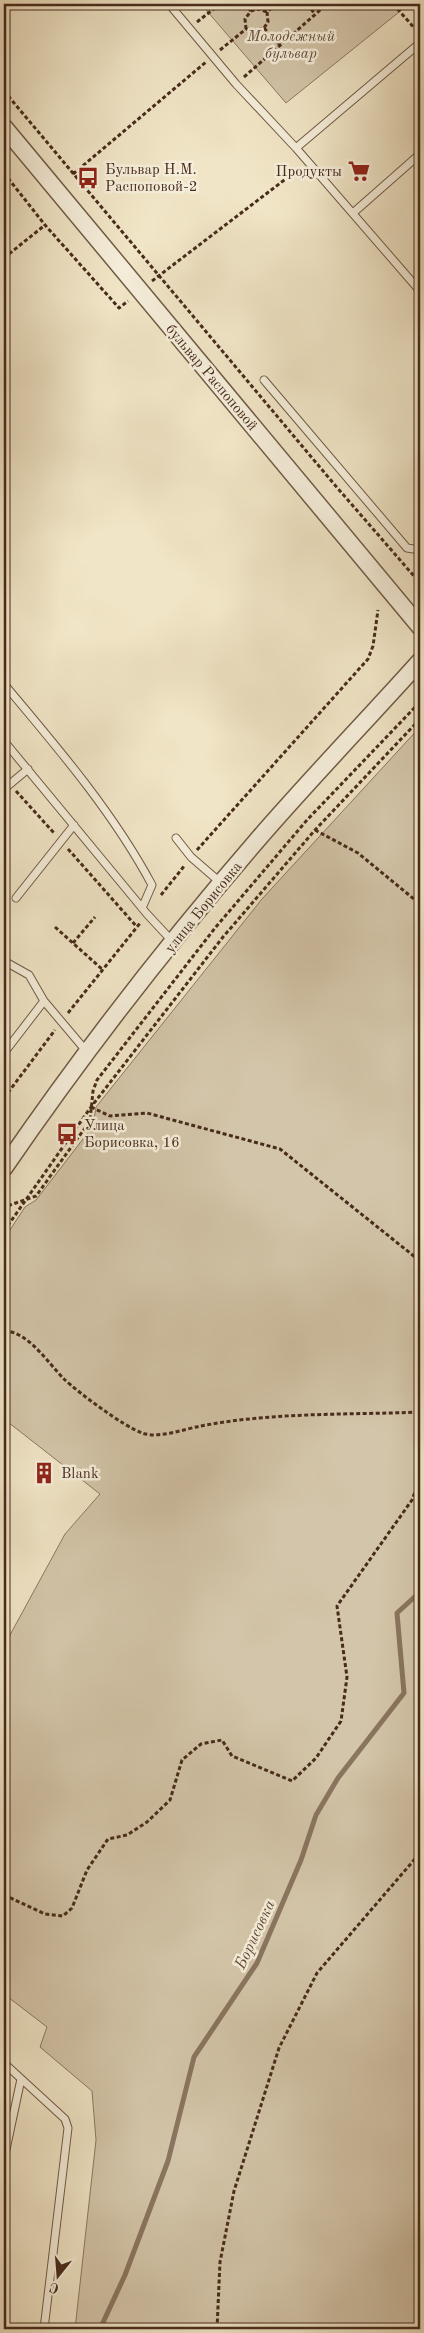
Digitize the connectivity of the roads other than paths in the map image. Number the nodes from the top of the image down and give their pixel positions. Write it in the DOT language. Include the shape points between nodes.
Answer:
graph roads {
  1 [pos="169,4"];
  2 [pos="420,43"];
  3 [pos="4,127"];
  4 [pos="296,148"];
  5 [pos="420,154"];
  6 [pos="353,213"];
  7 [pos="420,291"];
  8 [pos="264,380"];
  9 [pos="420,550"];
  10 [pos="420,627"];
  11 [pos="420,661"];
  12 [pos="4,684"];
  13 [pos="4,741"];
  14 [pos="28,769"];
  15 [pos="7,786"];
  16 [pos="74,825"];
  17 [pos="176,838"];
  18 [pos="222,883"];
  19 [pos="16,898"];
  20 [pos="145,911"];
  21 [pos="173,942"];
  22 [pos="4,961"];
  23 [pos="44,1001"];
  24 [pos="87,1052"];
  25 [pos="4,1053"];
  26 [pos="4,1168"];
  27 [pos="4,2063"];
  28 [pos="21,2079"];
  29 [pos="4,2159"];
  30 [pos="44,2329"];
  1 -- 4 [label="lane" via="236,84"];
  2 -- 4 [label="lane"];
  3 -- 10 [label="street, бульвар Распоповой"];
  4 -- 6 [label="lane"];
  5 -- 6 [label="lane"];
  6 -- 7 [label="lane"];
  8 -- 9 [label="lane" via="407,548"];
  11 -- 18 [label="street, улица Борисовка" via="289,804"];
  12 -- 20 [label="lane" via="63,754 132,848 152,885"];
  13 -- 14 [label="lane"];
  14 -- 15 [label="lane"];
  14 -- 16 [label="lane"];
  16 -- 19 [label="lane"];
  16 -- 20 [label="lane"];
  17 -- 18 [label="lane" via="191,857"];
  18 -- 21 [label="street, улица Борисовка"];
  20 -- 21 [label="lane"];
  21 -- 24 [label="street, улица Борисовка"];
  22 -- 23 [label="lane" via="29,974"];
  23 -- 24 [label="lane"];
  23 -- 25 [label="lane"];
  24 -- 26 [label="street, улица Борисовка"];
  27 -- 28 [label="lane"];
  28 -- 29 [label="lane"];
  28 -- 30 [label="lane" via="65,2119 68,2128"];
}
